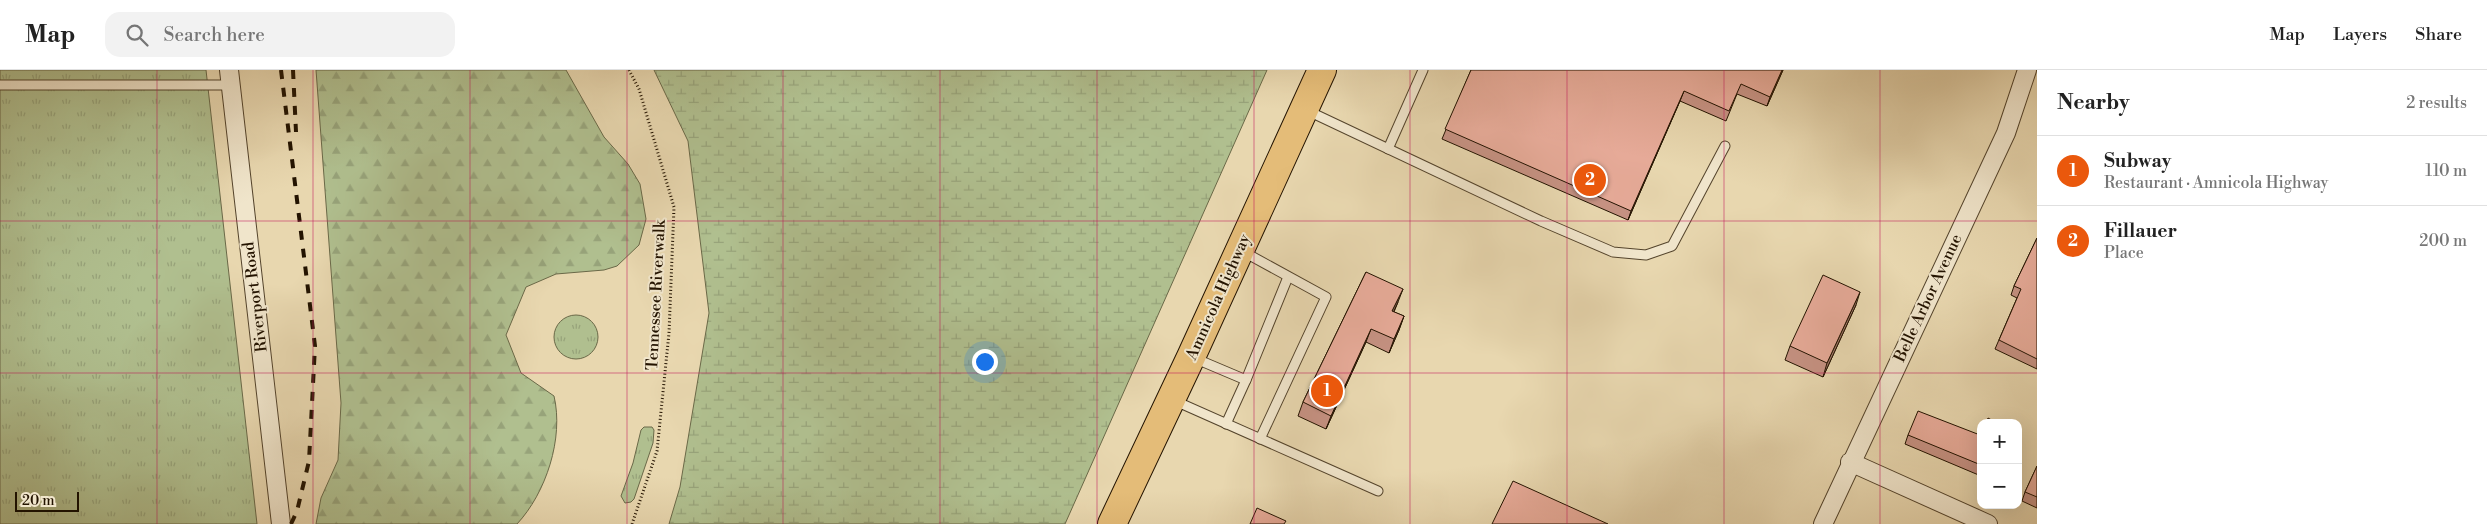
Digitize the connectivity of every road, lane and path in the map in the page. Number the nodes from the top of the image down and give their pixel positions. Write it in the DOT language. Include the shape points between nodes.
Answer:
graph roads {
  1 [pos="629,70"];
  2 [pos="1322,70"];
  3 [pos="1423,70"];
  4 [pos="2027,70"];
  5 [pos="230,78"];
  6 [pos="0,85"];
  7 [pos="1304,109"];
  8 [pos="1725,146"];
  9 [pos="1388,149"];
  10 [pos="1239,250"];
  11 [pos="1288,277"];
  12 [pos="1191,357"];
  13 [pos="1246,380"];
  14 [pos="1170,398"];
  15 [pos="1226,424"];
  16 [pos="1260,439"];
  17 [pos="1850,462"];
  18 [pos="1378,491"];
  19 [pos="281,524"];
  20 [pos="632,524"];
  21 [pos="1112,524"];
  22 [pos="1823,524"];
  23 [pos="1988,524"];
  1 -- 20 [label="path, Tennessee Riverwalk" via="638,89 674,207 669,332 657,451"];
  2 -- 7 [label="main road, Amnicola Highway"];
  3 -- 9 [label="lane"];
  4 -- 17 [label="street, Belle Arbor Avenue" via="2006,132"];
  5 -- 6 [label="lane"];
  5 -- 19 [label="street, Riverport Road"];
  7 -- 9 [label="lane"];
  7 -- 10 [label="main road, Amnicola Highway"];
  8 -- 9 [label="lane" via="1672,246 1646,255 1613,252"];
  10 -- 11 [label="lane"];
  10 -- 12 [label="main road, Amnicola Highway"];
  11 -- 13 [label="lane"];
  11 -- 16 [label="lane" via="1326,297"];
  12 -- 13 [label="lane"];
  12 -- 14 [label="main road, Amnicola Highway"];
  13 -- 15 [label="lane"];
  14 -- 15 [label="lane"];
  14 -- 21 [label="main road, Amnicola Highway"];
  15 -- 16 [label="lane"];
  16 -- 18 [label="lane"];
  17 -- 22 [label="street, Belle Arbor Avenue"];
  17 -- 23 [label="street"];
}
